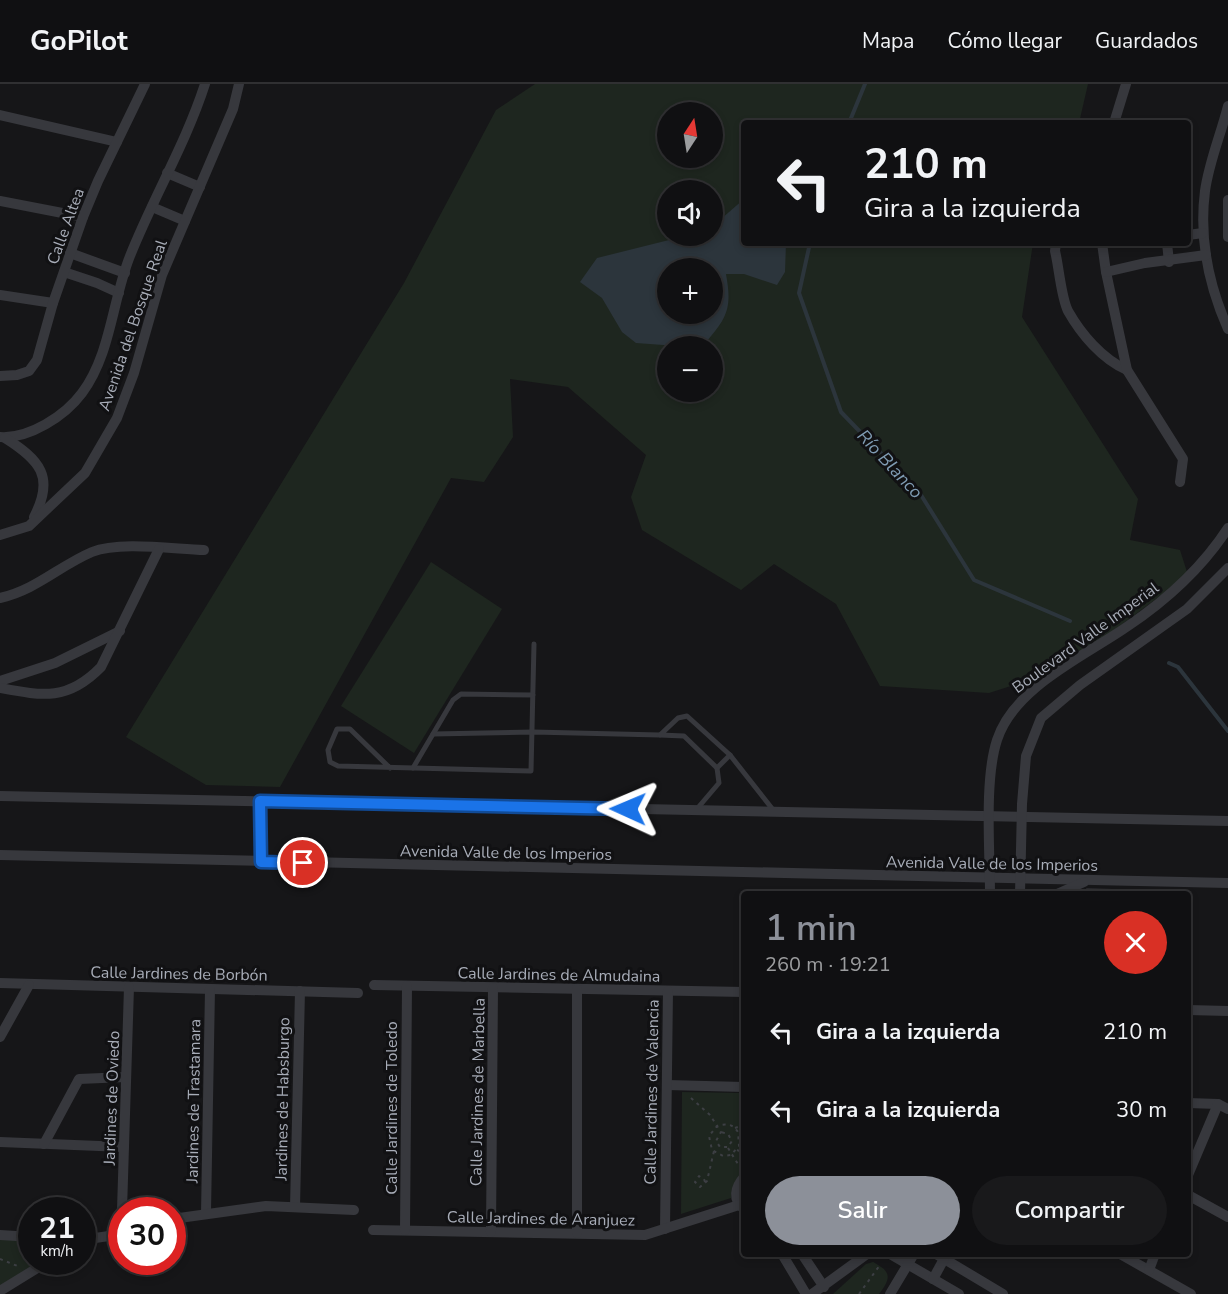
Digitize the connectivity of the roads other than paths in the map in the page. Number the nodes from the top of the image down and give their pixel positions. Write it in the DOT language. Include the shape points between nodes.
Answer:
graph roads {
  1 [pos="145,84"];
  2 [pos="205,84"];
  3 [pos="239,84"];
  4 [pos="1126,84"];
  5 [pos="1228,106"];
  6 [pos="0,115"];
  7 [pos="1115,120"];
  8 [pos="117,142"];
  9 [pos="167,173"];
  10 [pos="200,187"];
  11 [pos="1228,200"];
  12 [pos="0,201"];
  13 [pos="152,207"];
  14 [pos="82,217"];
  15 [pos="185,221"];
  16 [pos="1203,233"];
  17 [pos="1191,235"];
  18 [pos="1228,237"];
  19 [pos="1056,246"];
  20 [pos="1102,246"];
  21 [pos="1167,246"];
  22 [pos="70,253"];
  23 [pos="1206,255"];
  24 [pos="1169,262"];
  25 [pos="64,272"];
  26 [pos="1106,272"];
  27 [pos="125,273"];
  28 [pos="119,293"];
  29 [pos="0,295"];
  30 [pos="53,303"];
  31 [pos="1228,329"];
  32 [pos="1127,370"];
  33 [pos="0,376"];
  34 [pos="3,438"];
  35 [pos="1180,482"];
  36 [pos="29,526"];
  37 [pos="1228,528"];
  38 [pos="0,535"];
  39 [pos="159,549"];
  40 [pos="204,550"];
  41 [pos="1228,568"];
  42 [pos="0,598"];
  43 [pos="120,631"];
  44 [pos="534,644"];
  45 [pos="1100,644"];
  46 [pos="1115,661"];
  47 [pos="0,681"];
  48 [pos="0,688"];
  49 [pos="533,695"];
  50 [pos="533,732"];
  51 [pos="433,734"];
  52 [pos="660,735"];
  53 [pos="730,755"];
  54 [pos="390,768"];
  55 [pos="413,768"];
  56 [pos="717,768"];
  57 [pos="0,796"];
  58 [pos="260,801"];
  59 [pos="695,810"];
  60 [pos="775,812"];
  61 [pos="990,817"];
  62 [pos="1022,817"];
  63 [pos="1228,821"];
  64 [pos="0,855"];
  65 [pos="261,862"];
  66 [pos="990,878"];
  67 [pos="1021,878"];
  68 [pos="1090,880"];
  69 [pos="1228,883"];
  70 [pos="990,891"];
  71 [pos="1020,891"];
  72 [pos="1064,891"];
  73 [pos="0,984"];
  74 [pos="29,985"];
  75 [pos="374,985"];
  76 [pos="407,986"];
  77 [pos="129,987"];
  78 [pos="493,987"];
  79 [pos="210,989"];
  80 [pos="577,989"];
  81 [pos="300,991"];
  82 [pos="668,991"];
  83 [pos="741,992"];
  84 [pos="358,993"];
  85 [pos="1191,1010"];
  86 [pos="1228,1011"];
  87 [pos="0,1037"];
  88 [pos="126,1077"];
  89 [pos="667,1085"];
  90 [pos="741,1087"];
  91 [pos="1191,1103"];
  92 [pos="1223,1106"];
  93 [pos="0,1142"];
  94 [pos="44,1144"];
  95 [pos="124,1147"];
  96 [pos="1191,1169"];
  97 [pos="741,1178"];
  98 [pos="122,1197"];
  99 [pos="1191,1197"];
  100 [pos="295,1207"];
  101 [pos="741,1208"];
  102 [pos="354,1210"];
  103 [pos="206,1213"];
  104 [pos="186,1217"];
  105 [pos="1228,1217"];
  106 [pos="664,1229"];
  107 [pos="374,1230"];
  108 [pos="405,1230"];
  109 [pos="491,1232"];
  110 [pos="577,1233"];
  111 [pos="0,1235"];
  112 [pos="18,1236"];
  113 [pos="784,1257"];
  114 [pos="800,1257"];
  115 [pos="804,1257"];
  116 [pos="863,1257"];
  117 [pos="895,1257"];
  118 [pos="912,1257"];
  119 [pos="940,1257"];
  120 [pos="942,1257"];
  121 [pos="1125,1257"];
  122 [pos="1154,1257"];
  123 [pos="908,1264"];
  124 [pos="788,1265"];
  125 [pos="1149,1270"];
  126 [pos="26,1275"];
  127 [pos="933,1279"];
  128 [pos="824,1287"];
  129 [pos="0,1291"];
  130 [pos="806,1294"];
  131 [pos="812,1294"];
  132 [pos="890,1294"];
  133 [pos="959,1294"];
  134 [pos="1003,1294"];
  135 [pos="1191,1294"];
  1 -- 8 [label="street, Calle Altea"];
  2 -- 9 [label="street, Avenida del Bosque Real"];
  3 -- 10 [label="street, Avenida del Bosque Real"];
  4 -- 7 [label="street"];
  5 -- 16 [label="street" via="1206,190"];
  6 -- 8 [label="street"];
  8 -- 14 [label="street, Calle Altea"];
  9 -- 10 [label="street"];
  9 -- 13 [label="street, Avenida del Bosque Real"];
  10 -- 15 [label="street, Avenida del Bosque Real"];
  11 -- 18 [label="street"];
  12 -- 14 [label="street"];
  13 -- 15 [label="street"];
  13 -- 27 [label="street, Avenida del Bosque Real"];
  14 -- 22 [label="street, Calle Altea"];
  15 -- 36 [label="street, Avenida del Bosque Real" via="162,275 117,418 85,473"];
  16 -- 17 [label="street"];
  16 -- 23 [label="street"];
  19 -- 32 [label="street" via="1067,309 1095,348"];
  20 -- 26 [label="street"];
  21 -- 24 [label="street"];
  22 -- 25 [label="street, Calle Altea"];
  22 -- 27 [label="street"];
  23 -- 24 [label="street"];
  23 -- 31 [label="street"];
  24 -- 26 [label="street"];
  25 -- 28 [label="street"];
  25 -- 30 [label="street, Calle Altea"];
  26 -- 32 [label="street"];
  27 -- 28 [label="street, Avenida del Bosque Real"];
  28 -- 34 [label="street, Avenida del Bosque Real" via="100,362 82,393 64,413 43,427"];
  29 -- 30 [label="street"];
  30 -- 33 [label="street, Calle Altea" via="37,360 29,371"];
  32 -- 35 [label="street" via="1183,459"];
  34 -- 36 [label="street" via="38,464 44,481 42,501"];
  36 -- 38 [label="street, Avenida del Bosque Real"];
  37 -- 45 [label="street, Boulevard Valle Imperial" via="1210,556 1173,592"];
  39 -- 40 [label="street"];
  39 -- 42 [label="street" via="124,546 90,552 42,582"];
  39 -- 43 [label="street"];
  41 -- 46 [label="street" via="1187,609"];
  43 -- 47 [label="street" via="55,663"];
  43 -- 48 [label="street" via="101,667 87,682 70,691 53,694"];
  44 -- 49 [label="lane"];
  45 -- 46 [label="street"];
  45 -- 61 [label="street, Boulevard Valle Imperial" via="1035,688 1010,712 997,740"];
  46 -- 62 [label="street" via="1041,718 1026,756"];
  49 -- 50 [label="lane"];
  49 -- 51 [label="lane" via="460,694"];
  50 -- 51 [label="lane"];
  50 -- 52 [label="lane"];
  50 -- 55 [label="lane" via="531,771"];
  51 -- 55 [label="lane"];
  52 -- 53 [label="lane" via="678,718 687,716"];
  52 -- 56 [label="lane" via="684,736"];
  53 -- 56 [label="lane"];
  53 -- 60 [label="lane"];
  54 -- 54 [label="lane" via="338,766 330,762 328,750 337,729 350,729"];
  54 -- 55 [label="lane"];
  56 -- 59 [label="lane" via="719,783"];
  57 -- 58 [label="street"];
  58 -- 59 [label="street"];
  58 -- 65 [label="street"];
  59 -- 60 [label="street"];
  60 -- 61 [label="street"];
  61 -- 62 [label="street"];
  61 -- 66 [label="street, Boulevard Valle Imperial"];
  62 -- 63 [label="street"];
  62 -- 67 [label="street"];
  64 -- 65 [label="street, Avenida Valle de los Imperios"];
  65 -- 66 [label="street, Avenida Valle de los Imperios"];
  66 -- 67 [label="street, Avenida Valle de los Imperios"];
  66 -- 70 [label="street, Boulevard Valle Imperial"];
  67 -- 68 [label="street, Avenida Valle de los Imperios"];
  67 -- 71 [label="street"];
  68 -- 69 [label="street, Avenida Valle de los Imperios"];
  68 -- 72 [label="street"];
  73 -- 74 [label="street, Calle Jardines de Borbón"];
  74 -- 77 [label="street, Calle Jardines de Borbón"];
  74 -- 87 [label="street"];
  75 -- 76 [label="street, Calle Jardines de Almudaina"];
  76 -- 78 [label="street, Calle Jardines de Almudaina"];
  76 -- 108 [label="street, Calle Jardines de Toledo"];
  77 -- 79 [label="street, Calle Jardines de Borbón"];
  77 -- 88 [label="street, Jardines de Oviedo"];
  78 -- 80 [label="street, Calle Jardines de Almudaina"];
  78 -- 109 [label="street, Calle Jardines de Marbella"];
  79 -- 81 [label="street, Calle Jardines de Borbón"];
  79 -- 103 [label="street, Jardines de Trastamara"];
  80 -- 82 [label="street, Calle Jardines de Almudaina"];
  80 -- 110 [label="street"];
  81 -- 84 [label="street, Calle Jardines de Borbón"];
  81 -- 100 [label="street, Jardines de Habsburgo"];
  82 -- 83 [label="street, Calle Jardines de Almudaina"];
  82 -- 89 [label="street, Calle Jardines de Valencia"];
  85 -- 86 [label="street"];
  88 -- 94 [label="street" via="79,1079"];
  88 -- 95 [label="street, Jardines de Oviedo"];
  89 -- 90 [label="street"];
  89 -- 106 [label="street, Calle Jardines de Valencia"];
  91 -- 92 [label="street"];
  92 -- 96 [label="street"];
  93 -- 94 [label="street"];
  94 -- 95 [label="street"];
  95 -- 98 [label="street, Jardines de Oviedo"];
  97 -- 101 [label="street" via="735,1195"];
  99 -- 105 [label="street"];
  100 -- 102 [label="street"];
  100 -- 103 [label="street"];
  101 -- 106 [label="street, Calle Jardines de Aranjuez"];
  103 -- 104 [label="street"];
  106 -- 110 [label="street, Calle Jardines de Aranjuez" via="645,1234"];
  107 -- 108 [label="street, Calle Jardines de Aranjuez"];
  108 -- 109 [label="street, Calle Jardines de Aranjuez"];
  109 -- 110 [label="street, Calle Jardines de Aranjuez"];
  111 -- 112 [label="street"];
  113 -- 124 [label="street"];
  114 -- 124 [label="street"];
  115 -- 128 [label="street"];
  116 -- 128 [label="street"];
  117 -- 123 [label="street"];
  118 -- 123 [label="street"];
  119 -- 127 [label="street"];
  120 -- 134 [label="street"];
  121 -- 125 [label="street"];
  122 -- 125 [label="street"];
  123 -- 127 [label="street"];
  123 -- 132 [label="street"];
  124 -- 130 [label="street"];
  125 -- 135 [label="street"];
  126 -- 129 [label="street"];
  127 -- 133 [label="street"];
  128 -- 131 [label="street"];
}
